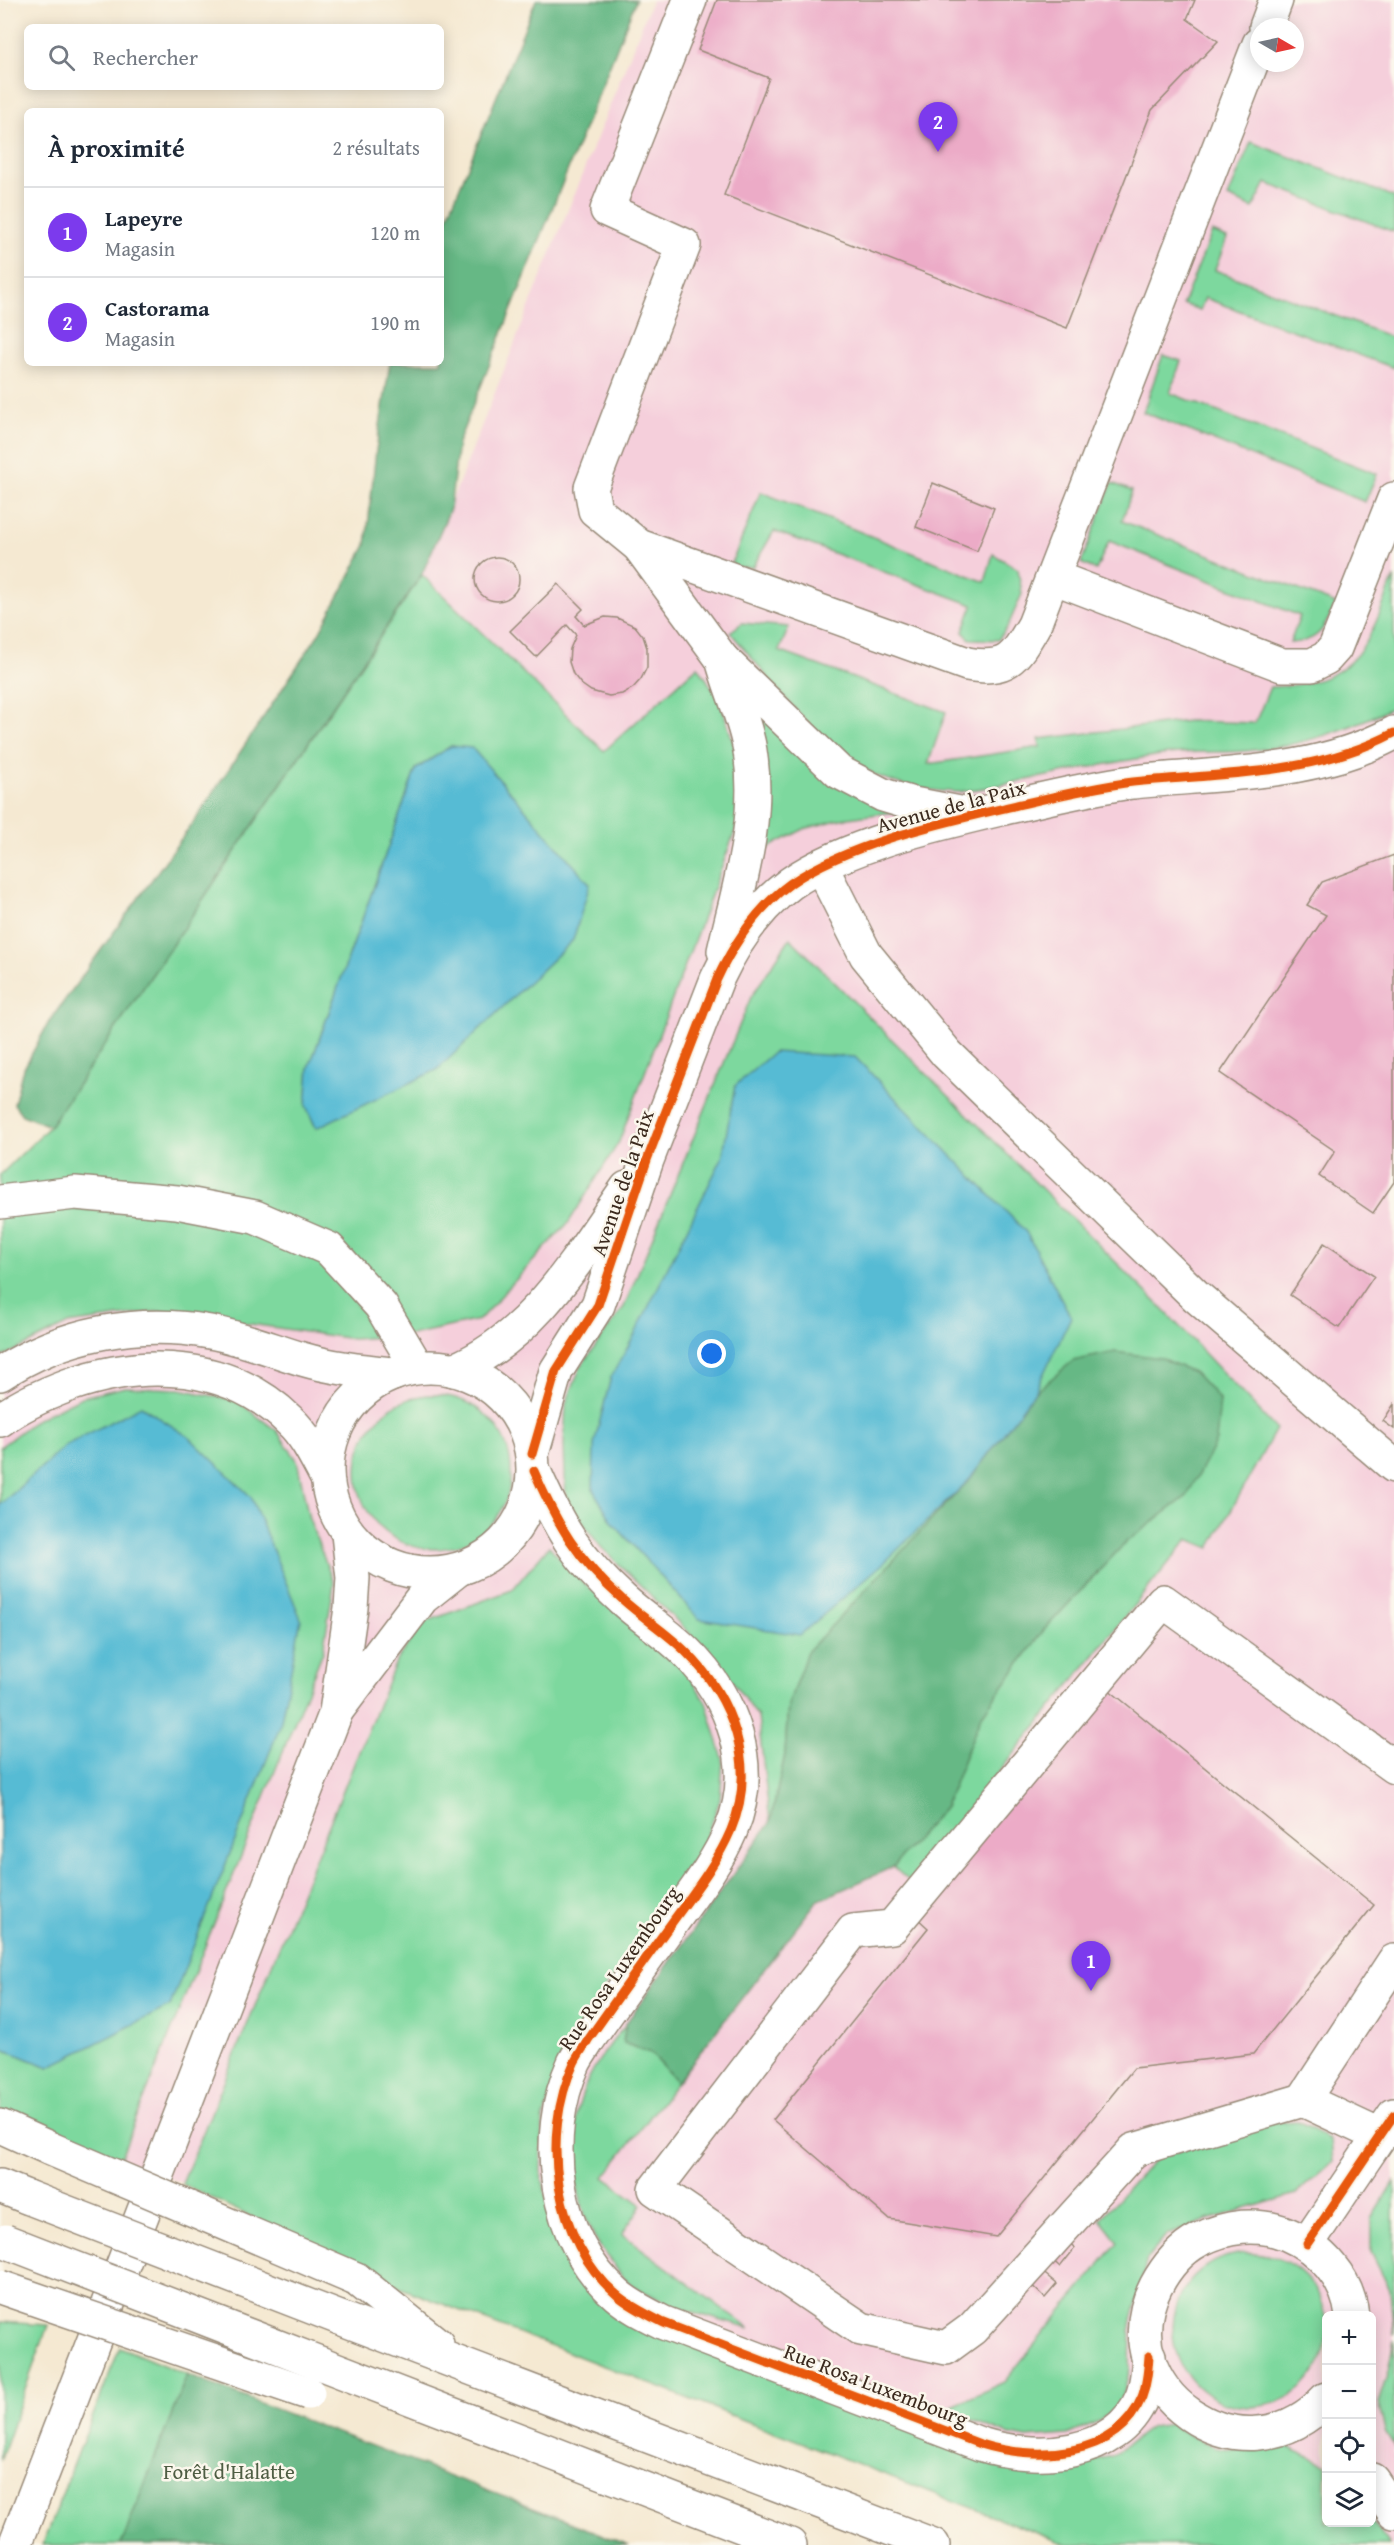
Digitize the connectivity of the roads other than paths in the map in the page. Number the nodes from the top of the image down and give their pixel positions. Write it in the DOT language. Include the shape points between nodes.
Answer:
graph roads {
  1 [pos="690,0"];
  2 [pos="1276,0"];
  3 [pos="1269,18"];
  4 [pos="1250,67"];
  5 [pos="1394,499"];
  6 [pos="639,546"];
  7 [pos="1053,577"];
  8 [pos="723,659"];
  9 [pos="1394,733"];
  10 [pos="973,816"];
  11 [pos="821,866"];
  12 [pos="717,979"];
  13 [pos="647,1160"];
  14 [pos="0,1202"];
  15 [pos="454,1370"];
  16 [pos="405,1371"];
  17 [pos="0,1374"];
  18 [pos="0,1420"];
  19 [pos="533,1462"];
  20 [pos="1394,1466"];
  21 [pos="327,1478"];
  22 [pos="348,1534"];
  23 [pos="456,1571"];
  24 [pos="336,1712"];
  25 [pos="1394,1767"];
  26 [pos="1394,1961"];
  27 [pos="1303,2100"];
  28 [pos="1387,2125"];
  29 [pos="0,2126"];
  30 [pos="14,2192"];
  31 [pos="3,2240"];
  32 [pos="1307,2244"];
  33 [pos="0,2287"];
  34 [pos="1351,2311"];
  35 [pos="1149,2356"];
  36 [pos="459,2362"];
  37 [pos="385,2388"];
  38 [pos="1322,2409"];
  39 [pos="1376,2487"];
  40 [pos="1394,2512"];
  41 [pos="15,2545"];
  42 [pos="790,2545"];
  43 [pos="933,2545"];
  1 -- 6 [label="main road" via="607,210 684,245 591,488 596,510"];
  2 -- 3 [label="main road"];
  4 -- 7 [label="main road"];
  5 -- 7 [label="main road" via="1341,636 1326,658 1312,665 1282,665"];
  6 -- 7 [label="main road" via="967,664 985,667 1000,666 1025,642"];
  6 -- 8 [label="main road"];
  8 -- 10 [label="main road" via="840,772 883,795"];
  8 -- 12 [label="main road" via="750,749 754,803"];
  9 -- 10 [label="main road, Avenue de la Paix" via="1330,758 1276,770 1129,783"];
  10 -- 11 [label="main road, Avenue de la Paix"];
  11 -- 12 [label="main road, Avenue de la Paix" via="790,884 768,904 741,936"];
  11 -- 20 [label="main road" via="866,955 947,1054 1196,1296"];
  12 -- 13 [label="main road, Avenue de la Paix"];
  13 -- 15 [label="main road, Avenue de la Paix" via="544,1303 504,1341"];
  13 -- 19 [label="main road, Avenue de la Paix" via="598,1305 556,1371"];
  14 -- 16 [label="main road" via="75,1193 177,1202 255,1217 329,1249 381,1306"];
  15 -- 16 [label="main road"];
  15 -- 19 [label="main road" via="480,1379 511,1405 525,1428"];
  16 -- 17 [label="main road" via="325,1365 241,1338 143,1327 86,1336 34,1354"];
  16 -- 21 [label="main road" via="368,1388 347,1409 329,1449"];
  18 -- 21 [label="main road" via="55,1390 100,1376 136,1369 185,1370 228,1381 276,1409 306,1439"];
  19 -- 23 [label="main road" via="529,1501 512,1534 484,1559"];
  19 -- 35 [label="main road, Rue Rosa Luxembourg" via="556,1521 574,1549 611,1589 702,1669 726,1706 740,1742 738,1809 722,1849 588,2040 565,2089 558,2117 557,2171 566,2218 589,2262 618,2296 664,2323 980,2444 1018,2453 1052,2454 1112,2434 1141,2398"];
  21 -- 22 [label="main road" via="334,1508"];
  22 -- 23 [label="main road" via="370,1555 397,1568 426,1574"];
  22 -- 24 [label="main road" via="351,1608"];
  23 -- 24 [label="main road" via="422,1598"];
  24 -- 41 [label="main road"];
  25 -- 27 [label="main road" via="1163,1601 892,1927 853,1931 656,2189 861,2329 946,2348 972,2329 1134,2150"];
  26 -- 27 [label="main road"];
  27 -- 28 [label="main road"];
  28 -- 32 [label="main road"];
  29 -- 36 [label="main road, bridge" via="356,2279"];
  30 -- 36 [label="main road, bridge"];
  31 -- 37 [label="main road, bridge"];
  32 -- 34 [label="main road" via="1335,2272"];
  32 -- 35 [label="main road" via="1283,2233 1244,2227 1213,2234 1184,2250 1166,2269 1149,2304"];
  33 -- 37 [label="main road, bridge" via="308,2393"];
  35 -- 38 [label="main road" via="1159,2381 1175,2402 1196,2419 1220,2430 1246,2434 1273,2431"];
  36 -- 43 [label="main road"];
  37 -- 42 [label="main road"];
  39 -- 40 [label="main road"];
}
